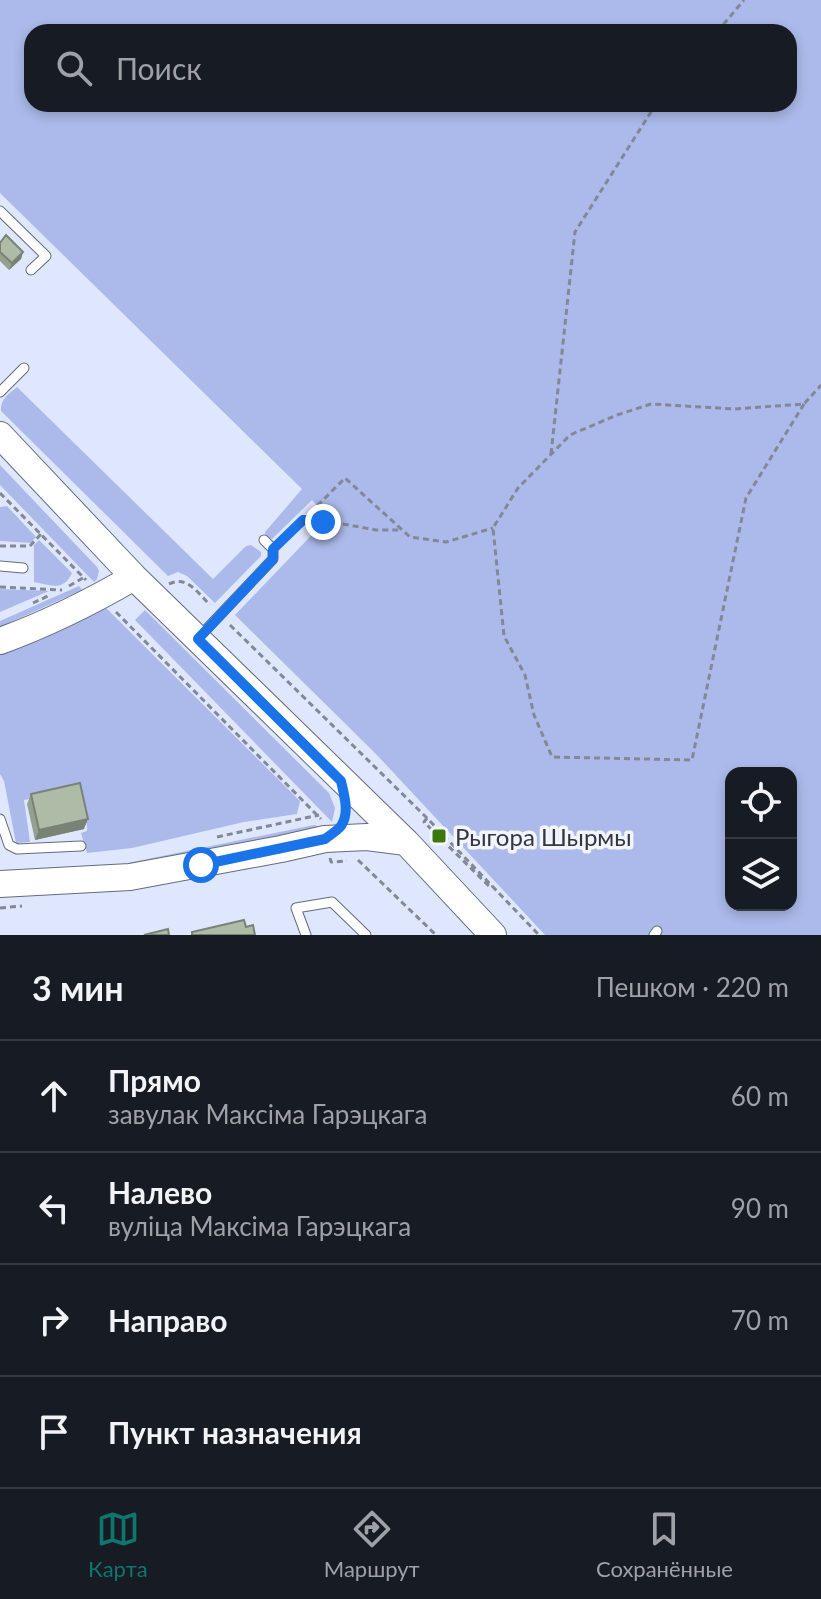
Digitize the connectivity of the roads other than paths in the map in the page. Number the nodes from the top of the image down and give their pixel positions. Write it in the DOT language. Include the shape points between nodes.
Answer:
graph roads {
  1 [pos="0,211"];
  2 [pos="31,270"];
  3 [pos="24,368"];
  4 [pos="0,392"];
  5 [pos="0,435"];
  6 [pos="264,540"];
  7 [pos="0,566"];
  8 [pos="23,568"];
  9 [pos="134,577"];
  10 [pos="198,639"];
  11 [pos="0,641"];
  12 [pos="341,781"];
  13 [pos="0,819"];
  14 [pos="322,827"];
  15 [pos="406,842"];
  16 [pos="81,846"];
  17 [pos="27,883"];
  18 [pos="0,884"];
  19 [pos="0,890"];
  20 [pos="306,935"];
  21 [pos="366,935"];
  22 [pos="493,935"];
  1 -- 2 [label="lane" via="46,256"];
  3 -- 4 [label="lane"];
  5 -- 9 [label="main road"];
  6 -- 10 [label="lane" via="273,549 273,559"];
  7 -- 8 [label="lane"];
  9 -- 10 [label="main road"];
  9 -- 11 [label="main road" via="92,587 37,628"];
  10 -- 12 [label="main road"];
  12 -- 14 [label="main road" via="346,806 341,826"];
  12 -- 15 [label="main road"];
  13 -- 16 [label="lane" via="9,845 17,849"];
  14 -- 15 [label="main road"];
  14 -- 17 [label="main road" via="148,875"];
  15 -- 22 [label="main road"];
  17 -- 18 [label="main road"];
  17 -- 19 [label="main road"];
  20 -- 21 [label="lane" via="296,908 332,902"];
}
